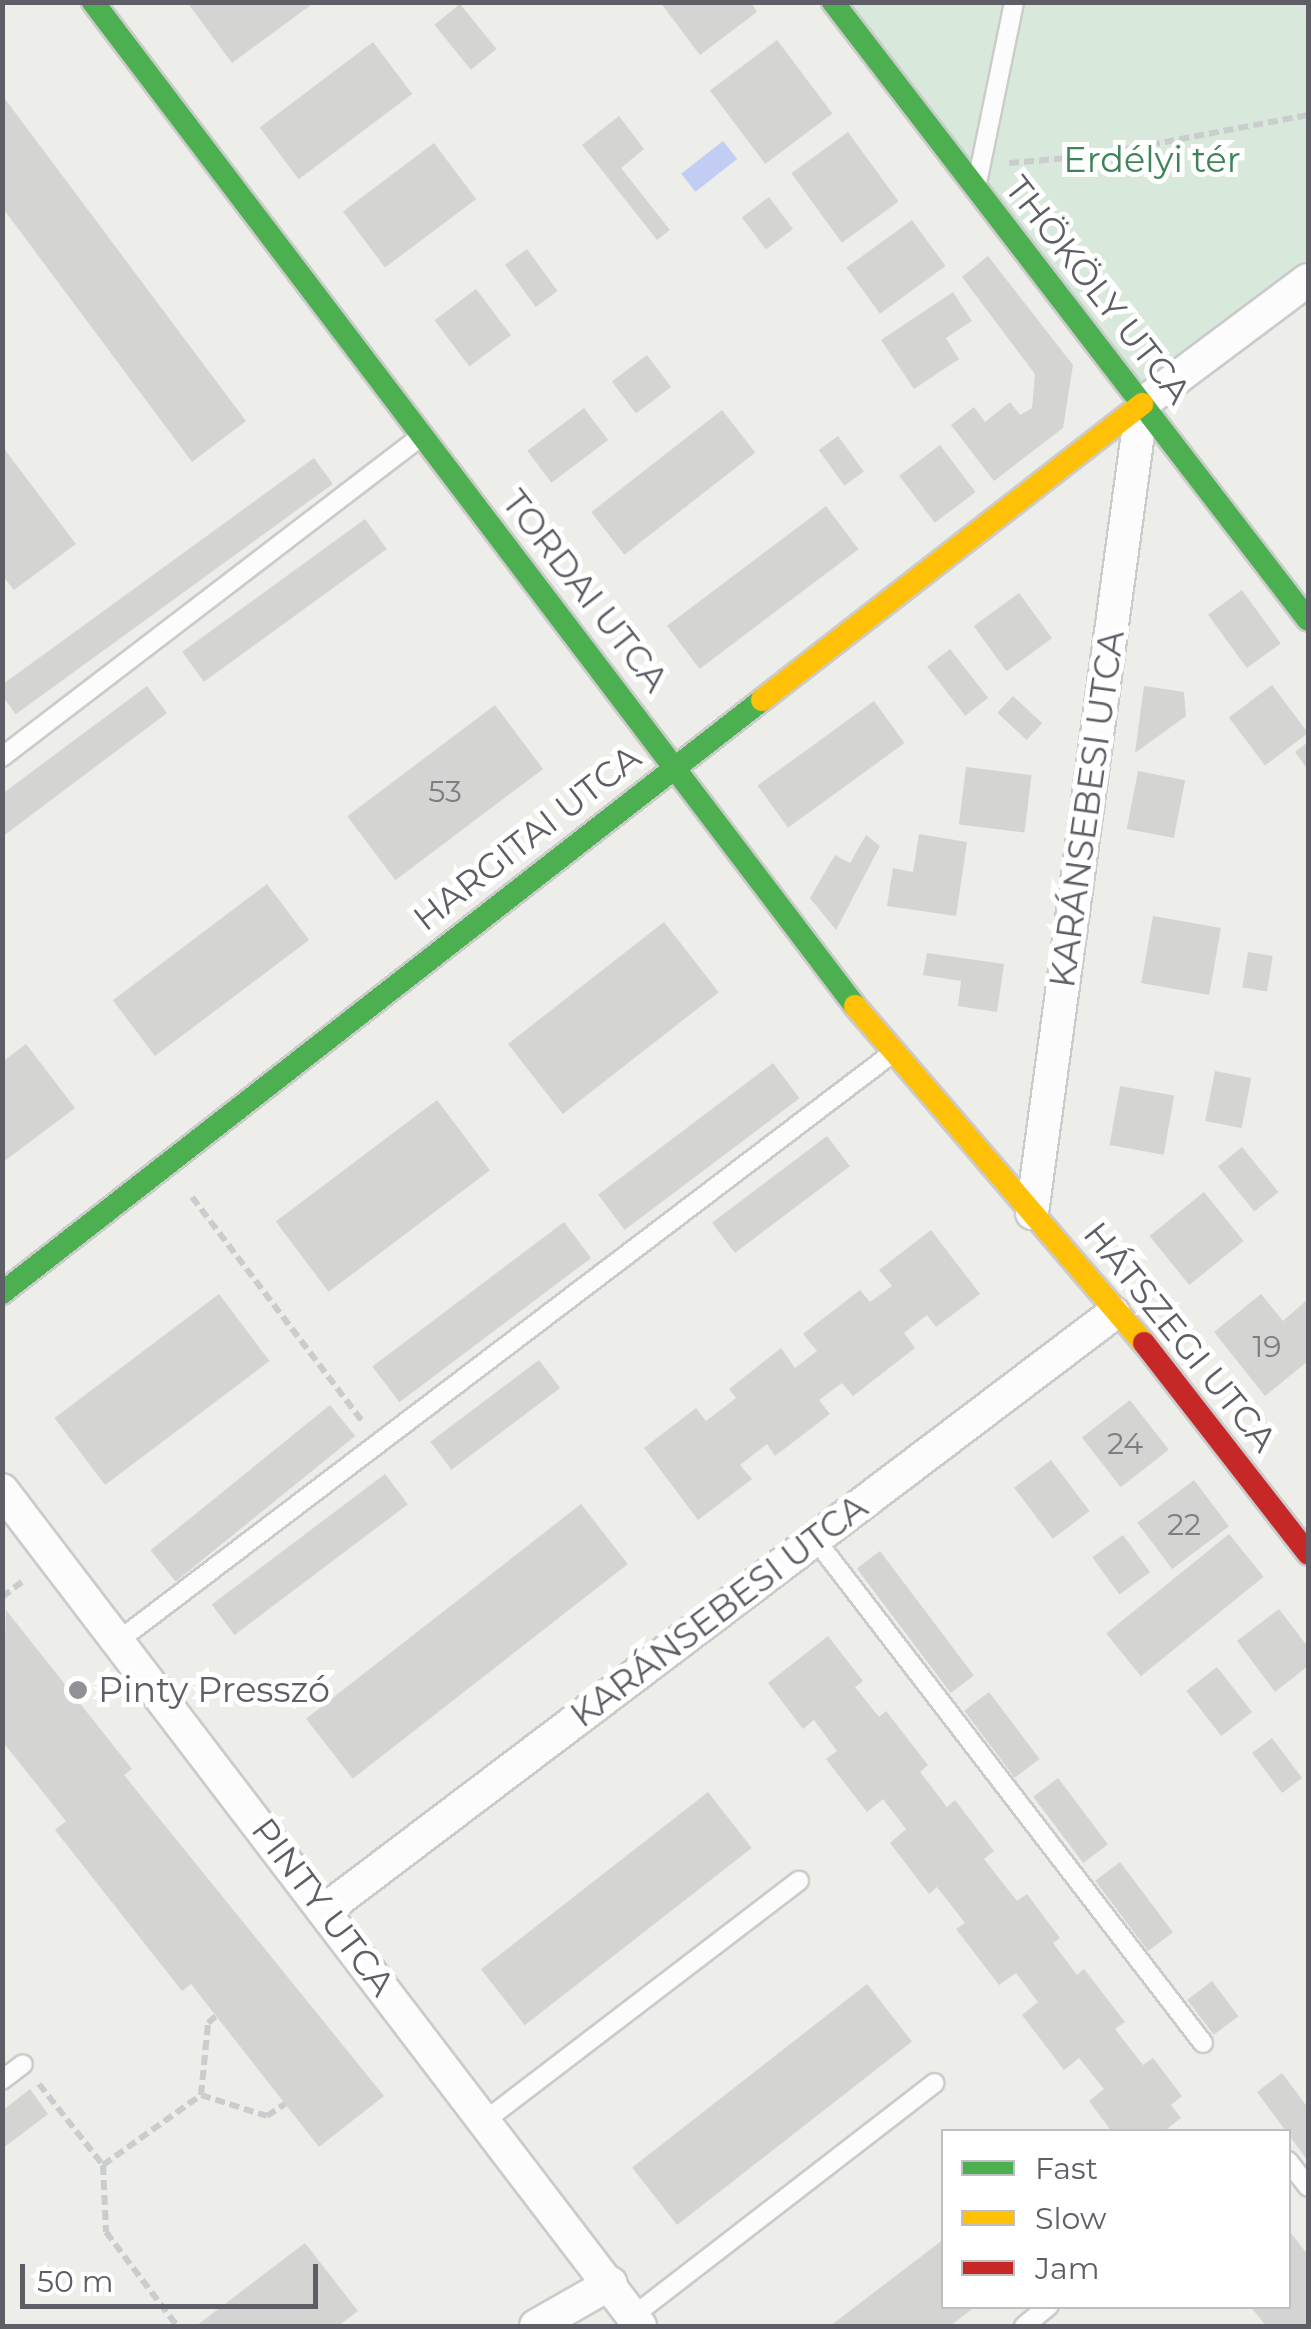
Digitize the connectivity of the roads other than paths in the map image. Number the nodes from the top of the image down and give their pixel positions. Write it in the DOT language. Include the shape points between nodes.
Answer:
graph roads {
  1 [pos="93,2"];
  2 [pos="833,2"];
  3 [pos="1014,2"];
  4 [pos="976,190"];
  5 [pos="1308,280"];
  6 [pos="1142,404"];
  7 [pos="420,438"];
  8 [pos="1308,620"];
  9 [pos="2,757"];
  10 [pos="678,765"];
  11 [pos="891,1054"];
  12 [pos="1032,1213"];
  13 [pos="2,1292"];
  14 [pos="1114,1313"];
  15 [pos="2,1490"];
  16 [pos="814,1539"];
  17 [pos="1308,1554"];
  18 [pos="118,1641"];
  19 [pos="799,1880"];
  20 [pos="325,1910"];
  21 [pos="1204,2043"];
  22 [pos="23,2064"];
  23 [pos="2,2080"];
  24 [pos="935,2083"];
  25 [pos="486,2120"];
  26 [pos="1291,2166"];
  27 [pos="1308,2187"];
  28 [pos="611,2284"];
  29 [pos="1045,2309"];
  30 [pos="637,2321"];
  31 [pos="536,2326"];
  32 [pos="1024,2326"];
  1 -- 7 [label="street, TORDAI UTCA"];
  2 -- 4 [label="street, THÖKÖLY UTCA"];
  3 -- 4 [label="lane"];
  4 -- 6 [label="street, THÖKÖLY UTCA"];
  5 -- 6 [label="street"];
  6 -- 8 [label="street, THÖKÖLY UTCA"];
  6 -- 10 [label="street, HARGITAI UTCA"];
  6 -- 12 [label="street, KARÁNSEBESI UTCA"];
  7 -- 9 [label="lane"];
  7 -- 10 [label="street, TORDAI UTCA"];
  10 -- 11 [label="street, TORDAI UTCA"];
  10 -- 13 [label="street, HARGITAI UTCA"];
  11 -- 12 [label="street, TORDAI UTCA"];
  11 -- 18 [label="lane"];
  12 -- 14 [label="street, HÁTSZEGI UTCA"];
  14 -- 16 [label="street, KARÁNSEBESI UTCA"];
  14 -- 17 [label="street, HÁTSZEGI UTCA" via="1172,1374"];
  15 -- 18 [label="street, PINTY UTCA"];
  16 -- 20 [label="street, KARÁNSEBESI UTCA"];
  16 -- 21 [label="lane"];
  18 -- 20 [label="street, PINTY UTCA"];
  19 -- 25 [label="lane"];
  20 -- 25 [label="street, PINTY UTCA"];
  22 -- 23 [label="lane"];
  24 -- 30 [label="lane"];
  25 -- 28 [label="street, PINTY UTCA"];
  26 -- 27 [label="lane"];
  28 -- 30 [label="street, PINTY UTCA"];
  28 -- 31 [label="street"];
  29 -- 32 [label="lane"];
}
